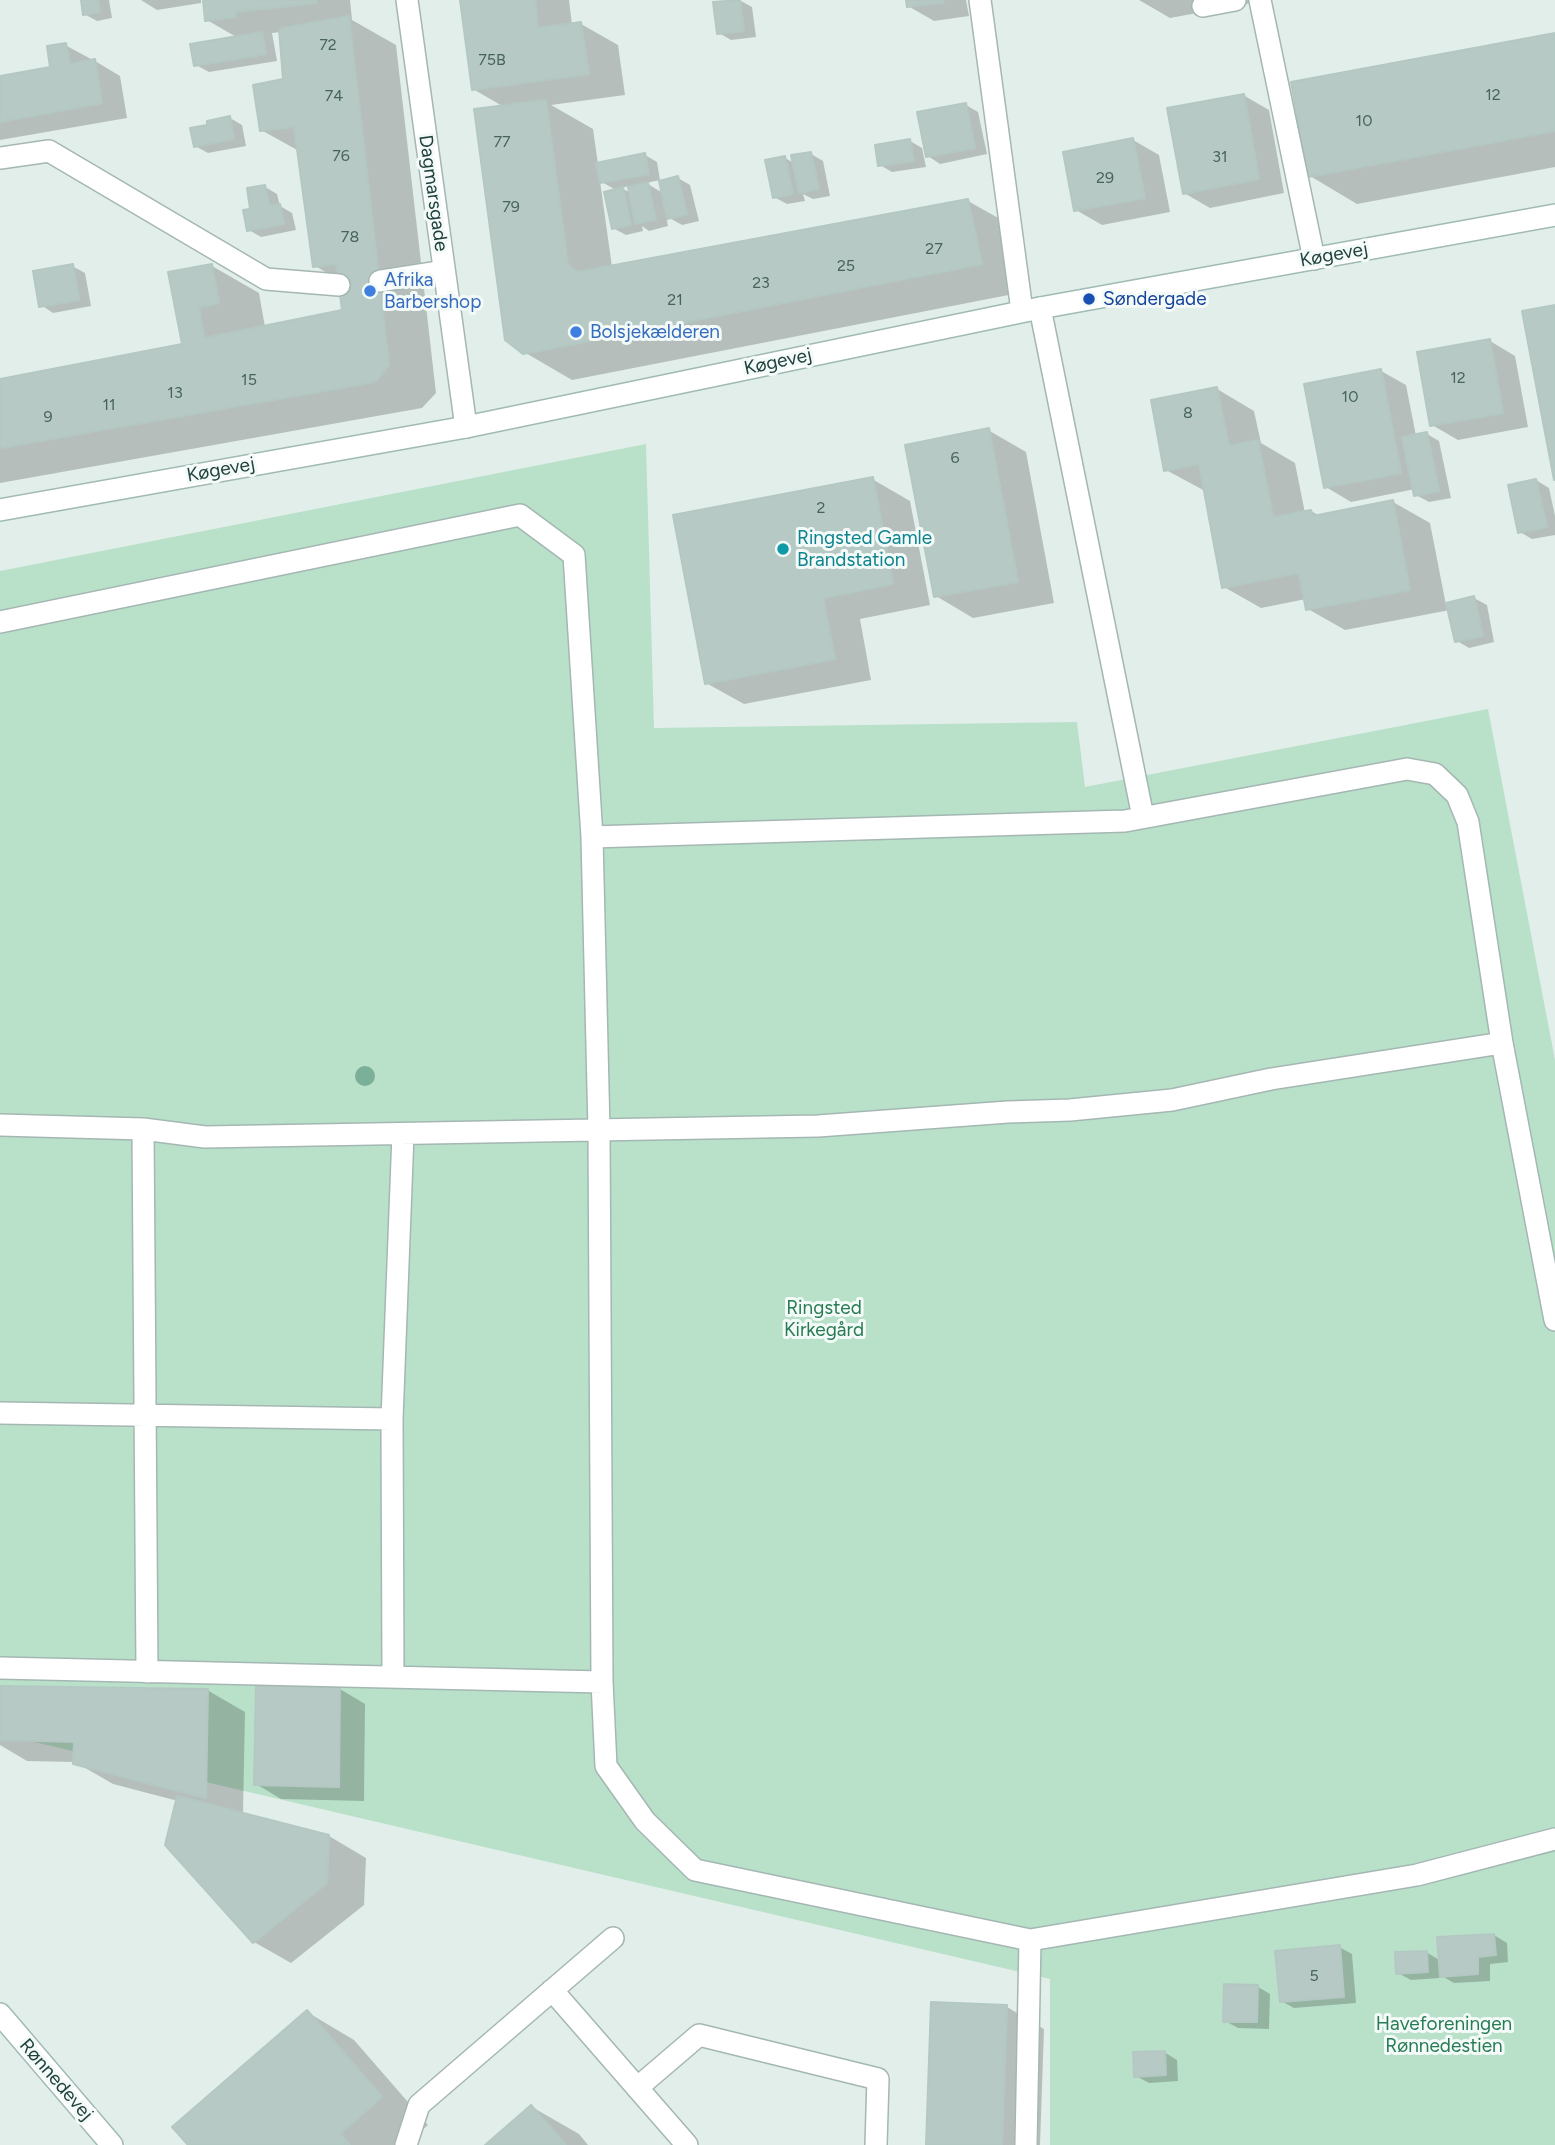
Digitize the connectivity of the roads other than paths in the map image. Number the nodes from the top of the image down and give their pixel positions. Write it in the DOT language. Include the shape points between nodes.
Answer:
graph roads {
  1 [pos="407,0"];
  2 [pos="980,0"];
  3 [pos="1235,0"];
  4 [pos="1259,0"];
  5 [pos="1203,6"];
  6 [pos="0,158"];
  7 [pos="1555,215"];
  8 [pos="1314,259"];
  9 [pos="444,271"];
  10 [pos="380,281"];
  11 [pos="339,285"];
  12 [pos="1031,309"];
  13 [pos="466,427"];
  14 [pos="0,510"];
  15 [pos="0,622"];
  16 [pos="1143,817"];
  17 [pos="592,837"];
  18 [pos="1502,1043"];
  19 [pos="0,1125"];
  20 [pos="143,1129"];
  21 [pos="599,1130"];
  22 [pos="403,1134"];
  23 [pos="1555,1320"];
  24 [pos="0,1413"];
  25 [pos="145,1414"];
  26 [pos="392,1419"];
  27 [pos="0,1668"];
  28 [pos="147,1672"];
  29 [pos="393,1677"];
  30 [pos="602,1682"];
  31 [pos="1555,1839"];
  32 [pos="613,1938"];
  33 [pos="1030,1940"];
  34 [pos="552,1990"];
  35 [pos="0,2014"];
  36 [pos="638,2088"];
  37 [pos="112,2145"];
  38 [pos="406,2145"];
  39 [pos="687,2145"];
  40 [pos="876,2145"];
  41 [pos="1027,2145"];
  1 -- 9 [label="street, Dagmarsgade"];
  2 -- 12 [label="street"];
  3 -- 5 [label="street"];
  4 -- 8 [label="street"];
  6 -- 11 [label="street" via="49,151 266,279"];
  7 -- 8 [label="street, Køgevej"];
  8 -- 12 [label="street, Køgevej"];
  9 -- 10 [label="street"];
  9 -- 13 [label="street, Dagmarsgade"];
  12 -- 13 [label="street, Køgevej"];
  12 -- 16 [label="street"];
  13 -- 14 [label="street, Køgevej"];
  15 -- 17 [label="street" via="520,515 574,555"];
  16 -- 17 [label="street"];
  16 -- 18 [label="street" via="1407,769 1435,775 1457,795 1468,822"];
  17 -- 21 [label="street"];
  18 -- 21 [label="street" via="1271,1079 1172,1100 1070,1111 818,1126"];
  18 -- 23 [label="street"];
  19 -- 20 [label="street"];
  20 -- 22 [label="street" via="205,1137"];
  20 -- 25 [label="street"];
  21 -- 22 [label="street"];
  21 -- 30 [label="street"];
  22 -- 26 [label="street"];
  24 -- 25 [label="street"];
  25 -- 26 [label="street"];
  25 -- 28 [label="street"];
  26 -- 29 [label="street"];
  27 -- 28 [label="street"];
  28 -- 29 [label="street"];
  29 -- 30 [label="street"];
  30 -- 33 [label="street" via="606,1766 645,1821 695,1870"];
  31 -- 33 [label="street" via="1417,1875"];
  32 -- 34 [label="street"];
  33 -- 41 [label="street"];
  34 -- 36 [label="street"];
  34 -- 38 [label="street" via="419,2105"];
  35 -- 37 [label="street, Rønnedevej"];
  36 -- 39 [label="street"];
  36 -- 40 [label="street" via="699,2035 878,2079"];
}
